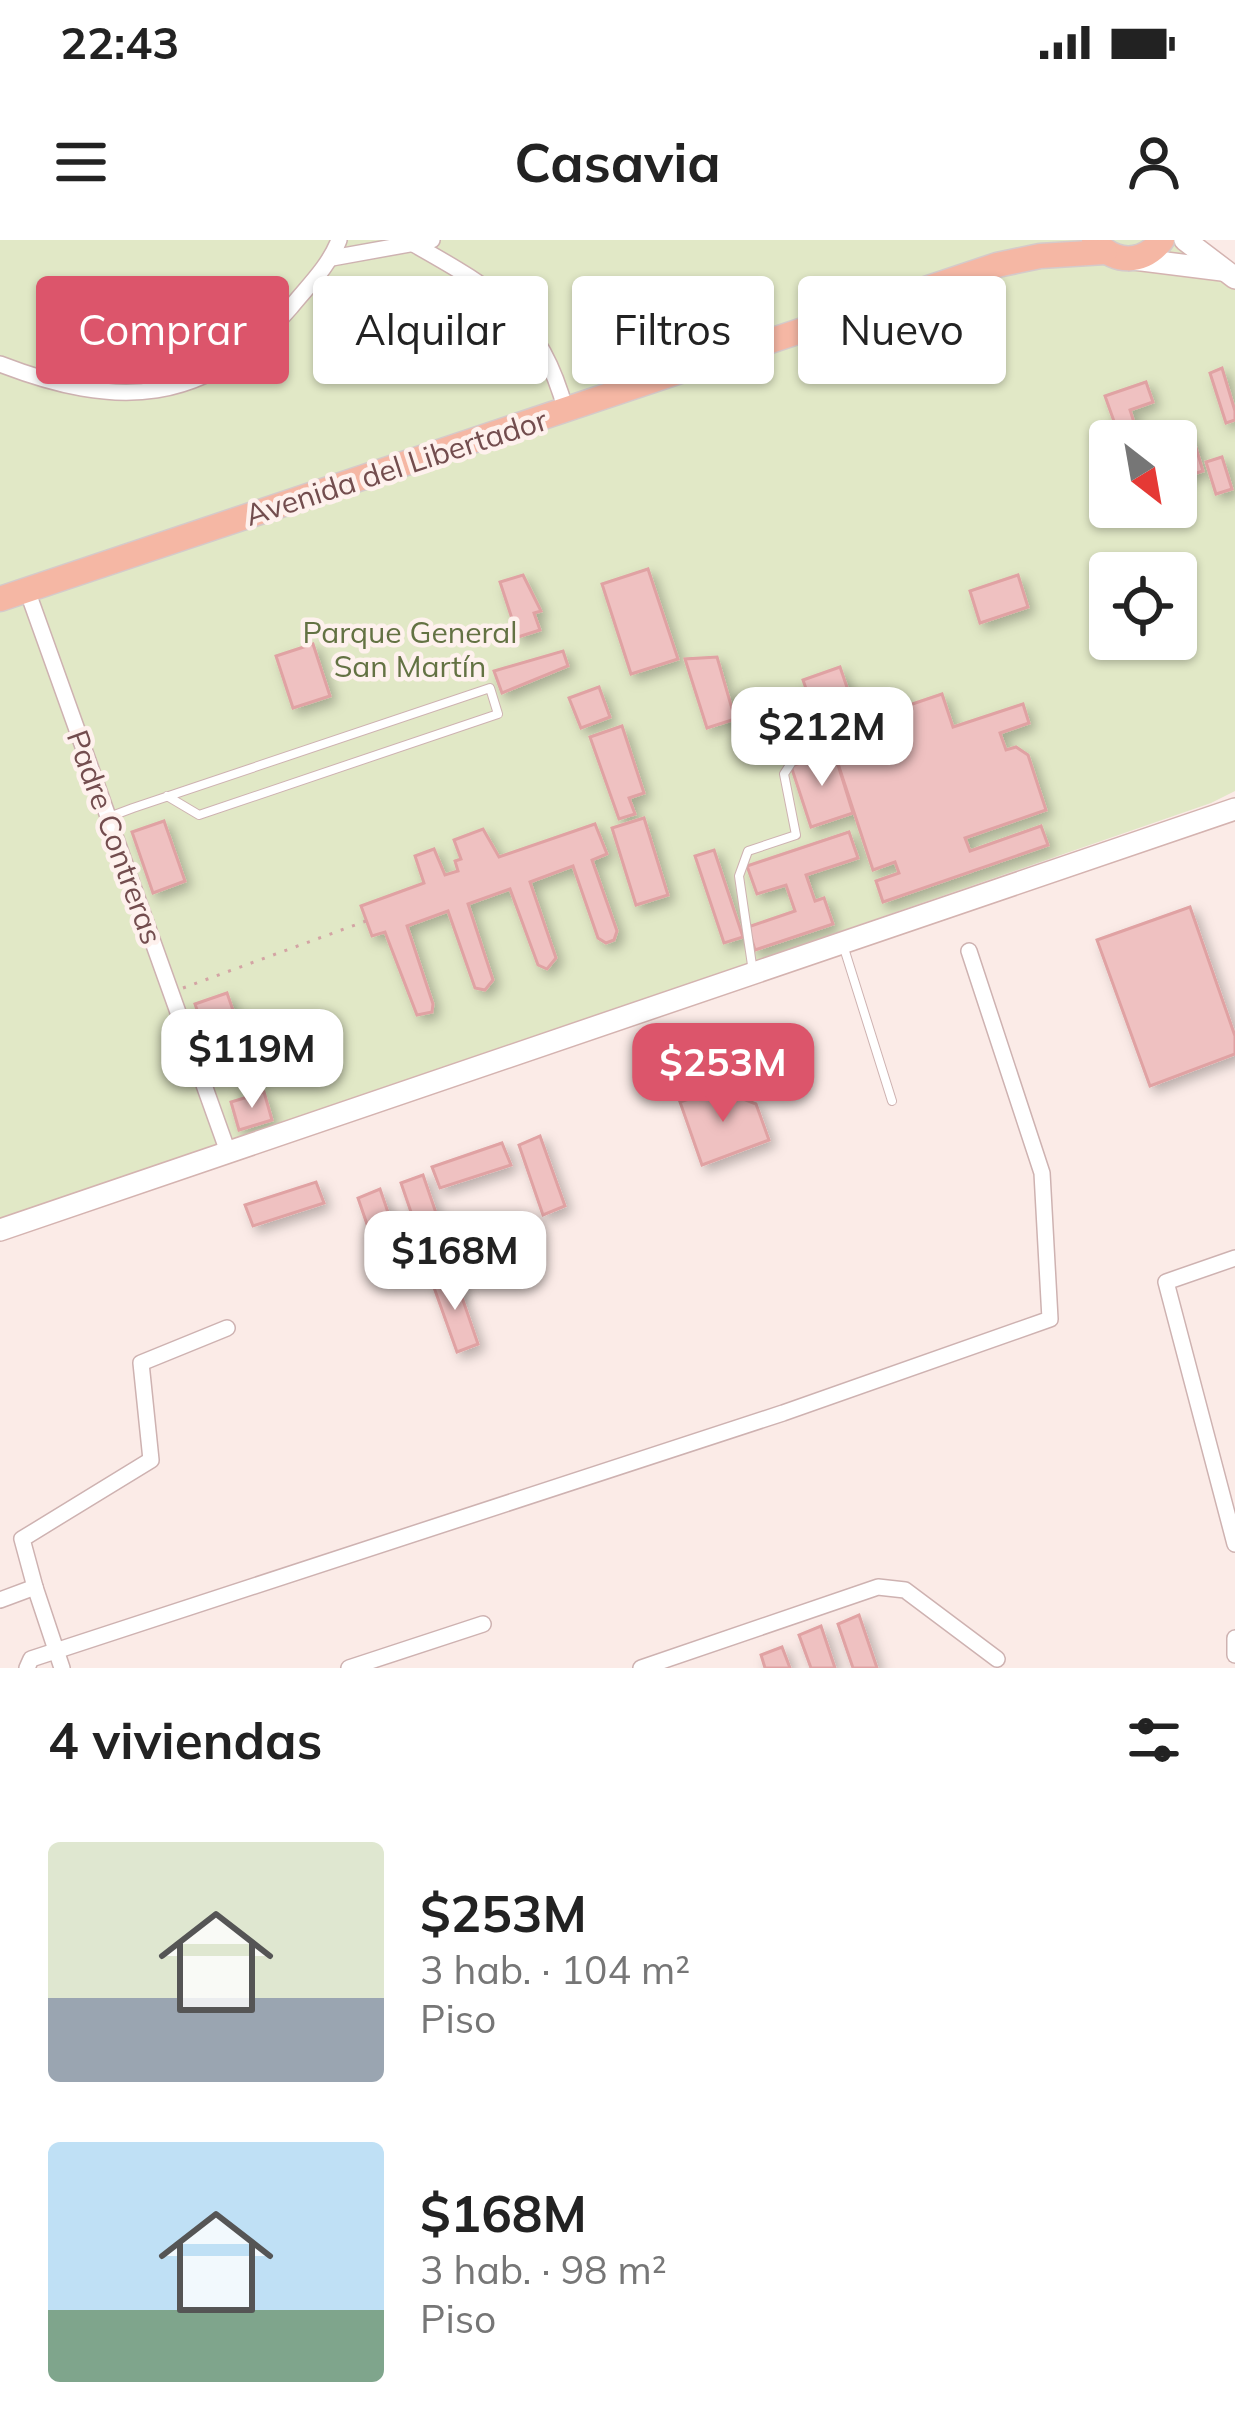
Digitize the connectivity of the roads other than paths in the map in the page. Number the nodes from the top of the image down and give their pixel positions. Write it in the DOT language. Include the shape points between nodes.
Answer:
graph roads {
  1 [pos="339,240"];
  2 [pos="1041,240"];
  3 [pos="1162,240"];
  4 [pos="1185,240"];
  5 [pos="424,243"];
  6 [pos="1099,246"];
  7 [pos="332,258"];
  8 [pos="1134,259"];
  9 [pos="997,265"];
  10 [pos="1228,274"];
  11 [pos="0,364"];
  12 [pos="566,411"];
  13 [pos="27,590"];
  14 [pos="0,599"];
  15 [pos="786,696"];
  16 [pos="167,796"];
  17 [pos="1235,804"];
  18 [pos="107,818"];
  19 [pos="843,943"];
  20 [pos="969,951"];
  21 [pos="753,974"];
  22 [pos="892,1101"];
  23 [pos="228,1152"];
  24 [pos="0,1229"];
  25 [pos="1235,1258"];
  26 [pos="227,1328"];
  27 [pos="1235,1544"];
  28 [pos="35,1586"];
  29 [pos="0,1600"];
  30 [pos="483,1624"];
  31 [pos="1235,1639"];
  32 [pos="56,1651"];
  33 [pos="1235,1655"];
  34 [pos="997,1659"];
  35 [pos="27,1668"];
  36 [pos="62,1668"];
  37 [pos="349,1668"];
  38 [pos="641,1668"];
  1 -- 7 [label="street"];
  2 -- 9 [label="main road, Avenida del Libertador"];
  3 -- 8 [label="main road"];
  4 -- 10 [label="main road"];
  5 -- 7 [label="street"];
  5 -- 12 [label="street" via="518,315 552,364"];
  6 -- 8 [label="main road, Avenida del Libertador"];
  6 -- 9 [label="main road, Avenida del Libertador"];
  7 -- 11 [label="street" via="266,336 210,374 151,393 99,393"];
  8 -- 10 [label="main road"];
  9 -- 12 [label="main road, Avenida del Libertador"];
  12 -- 13 [label="main road, Avenida del Libertador"];
  13 -- 14 [label="main road, Avenida del Libertador"];
  13 -- 18 [label="street, Padre Contreras"];
  15 -- 21 [label="lane" via="802,745 784,774 796,835 748,851 739,876"];
  16 -- 16 [label="lane" via="361,731 490,688 497,714 199,815"];
  16 -- 18 [label="lane"];
  17 -- 19 [label="main road"];
  18 -- 23 [label="street, Padre Contreras"];
  19 -- 21 [label="main road"];
  19 -- 22 [label="lane"];
  20 -- 32 [label="street" via="1042,1173 1050,1319"];
  21 -- 23 [label="main road"];
  23 -- 24 [label="main road"];
  25 -- 27 [label="street" via="1166,1282"];
  26 -- 28 [label="street" via="141,1363 151,1460 22,1539"];
  28 -- 29 [label="street"];
  28 -- 32 [label="street"];
  30 -- 37 [label="street"];
  31 -- 33 [label="street"];
  32 -- 35 [label="street"];
  32 -- 36 [label="street"];
  34 -- 38 [label="street" via="905,1590 878,1587"];
}
